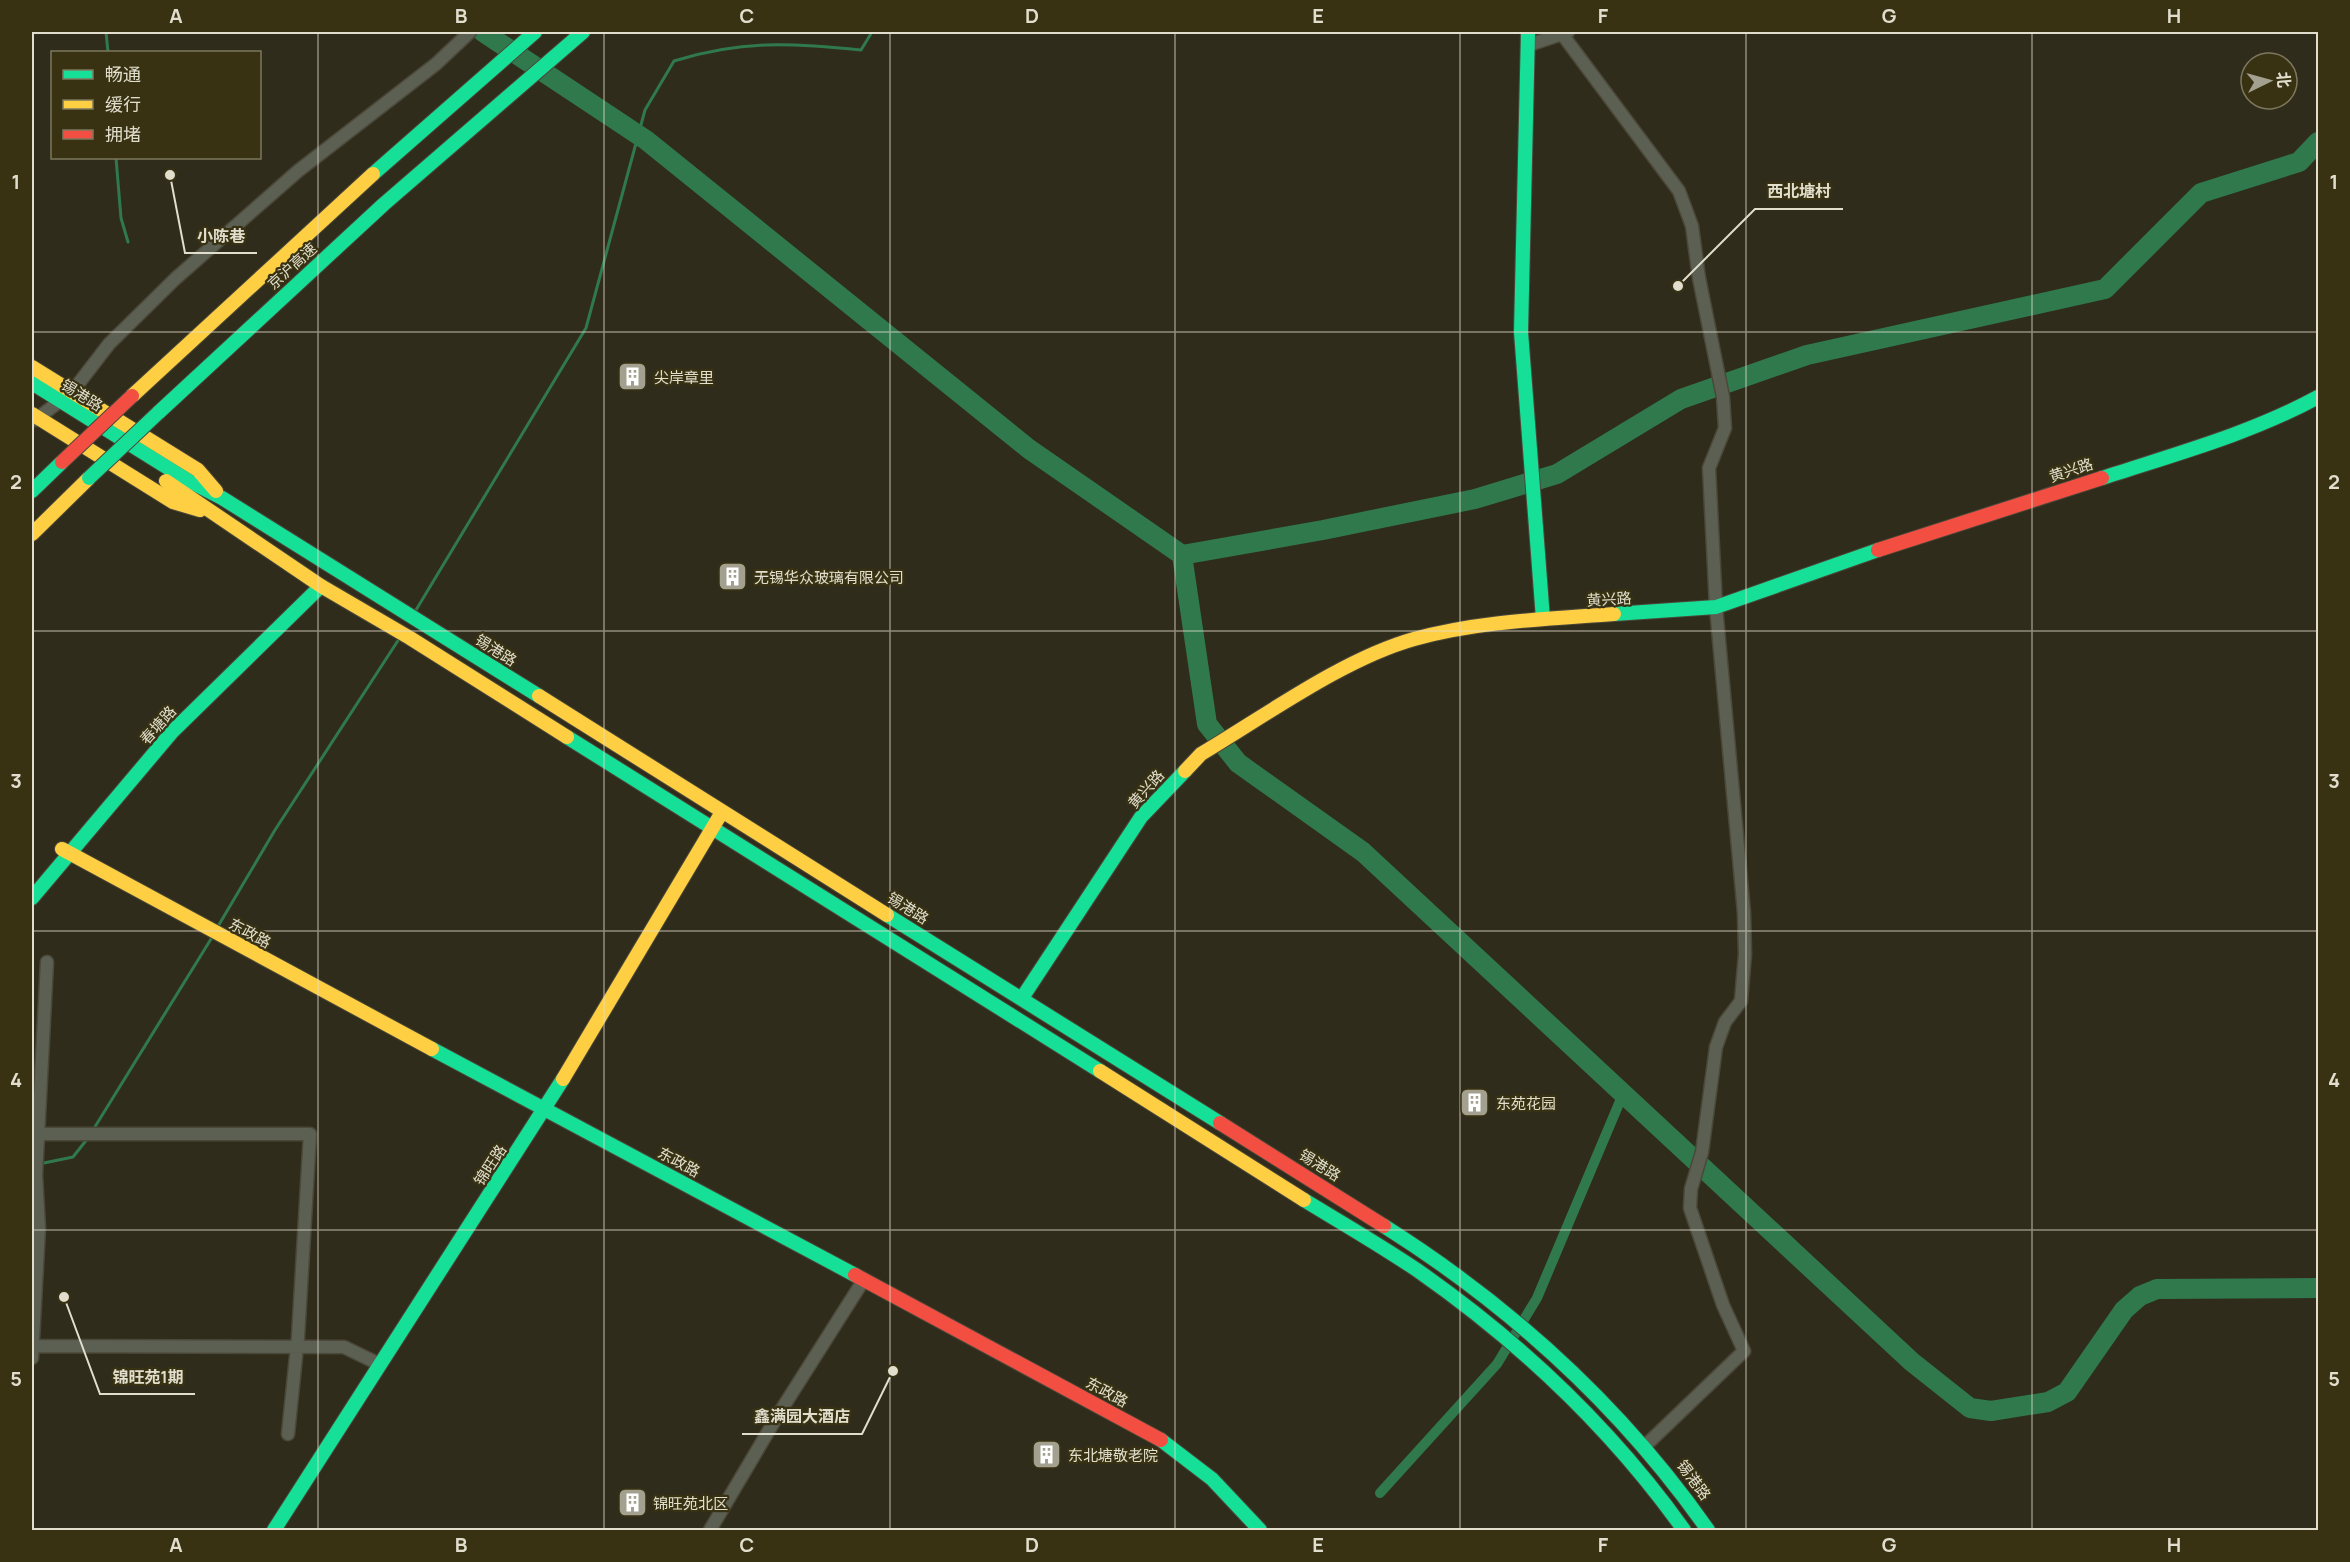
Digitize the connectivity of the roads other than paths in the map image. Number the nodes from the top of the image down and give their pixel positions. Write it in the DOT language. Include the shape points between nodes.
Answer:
graph roads {
  1 [pos="470,32"];
  2 [pos="535,32"];
  3 [pos="583,32"];
  4 [pos="1565,33"];
  5 [pos="1529,38"];
  6 [pos="32,367"];
  7 [pos="32,383"];
  8 [pos="72,392"];
  9 [pos="32,398"];
  10 [pos="2319,398"];
  11 [pos="56,406"];
  12 [pos="33,418"];
  13 [pos="32,491"];
  14 [pos="222,498"];
  15 [pos="211,513"];
  16 [pos="32,534"];
  17 [pos="316,583"];
  18 [pos="1716,607"];
  19 [pos="1543,619"];
  20 [pos="723,811"];
  21 [pos="713,828"];
  22 [pos="62,856"];
  23 [pos="32,883"];
  24 [pos="32,898"];
  25 [pos="47,962"];
  26 [pos="1022,998"];
  27 [pos="542,1115"];
  28 [pos="38,1134"];
  29 [pos="861,1286"];
  30 [pos="32,1346"];
  31 [pos="297,1347"];
  32 [pos="32,1358"];
  33 [pos="379,1364"];
  34 [pos="288,1434"];
  35 [pos="1647,1445"];
  36 [pos="274,1530"];
  37 [pos="710,1530"];
  38 [pos="1246,1530"];
  39 [pos="1260,1530"];
  40 [pos="1684,1530"];
  41 [pos="1708,1530"];
  1 -- 8 [label="street" via="436,64 298,171 175,279 109,344"];
  2 -- 13 [label="main road, 京沪高速, bridge" via="248,287"];
  3 -- 16 [label="main road, 京沪高速, bridge" via="270,308"];
  4 -- 5 [label="street"];
  4 -- 18 [label="street" via="1679,191 1692,225 1723,396 1725,428 1709,468"];
  5 -- 19 [label="main road" via="1521,332"];
  6 -- 8 [label="main road"];
  7 -- 11 [label="main road, 锡港路"];
  8 -- 11 [label="street"];
  8 -- 14 [label="main road" via="198,470"];
  9 -- 11 [label="main road, 锡港路"];
  10 -- 18 [label="main road, 黄兴路" via="2217,441 1905,541"];
  11 -- 12 [label="street"];
  11 -- 14 [label="main road, 锡港路"];
  11 -- 15 [label="main road, 锡港路"];
  12 -- 15 [label="main road" via="173,502"];
  14 -- 20 [label="main road, 锡港路"];
  15 -- 17 [label="main road, 锡港路"];
  17 -- 21 [label="main road, 锡港路"];
  17 -- 22 [label="main road, 春塘路" via="165,726"];
  18 -- 19 [label="main road, 黄兴路"];
  18 -- 35 [label="street" via="1745,954 1741,1001 1725,1022 1716,1047 1690,1208 1723,1305 1744,1351"];
  19 -- 26 [label="main road, 黄兴路" via="1503,622 1414,639 1357,661 1201,754 1141,817"];
  20 -- 21 [label="main road, 锦旺路"];
  20 -- 26 [label="main road, 锡港路"];
  21 -- 27 [label="main road, 锦旺路"];
  21 -- 40 [label="main road, 锡港路" via="1376,1244 1501,1332 1596,1421 1654,1488"];
  22 -- 23 [label="main road, 春塘路"];
  22 -- 24 [label="main road, 春塘路"];
  22 -- 27 [label="main road, 东政路"];
  25 -- 28 [label="street"];
  26 -- 35 [label="main road, 锡港路" via="1397,1233 1514,1316 1565,1361"];
  27 -- 29 [label="main road, 东政路"];
  27 -- 33 [label="main road, 锦旺路"];
  28 -- 30 [label="street" via="39,1228"];
  28 -- 31 [label="street" via="310,1134"];
  29 -- 37 [label="street" via="772,1424"];
  29 -- 38 [label="main road, 东政路" via="1152,1448 1212,1492"];
  29 -- 39 [label="main road, 东政路" via="1155,1436 1219,1483"];
  30 -- 31 [label="street"];
  30 -- 32 [label="street"];
  31 -- 33 [label="street" via="344,1347"];
  31 -- 34 [label="street"];
  33 -- 36 [label="main road, 锦旺路"];
  35 -- 41 [label="main road, 锡港路"];
}
